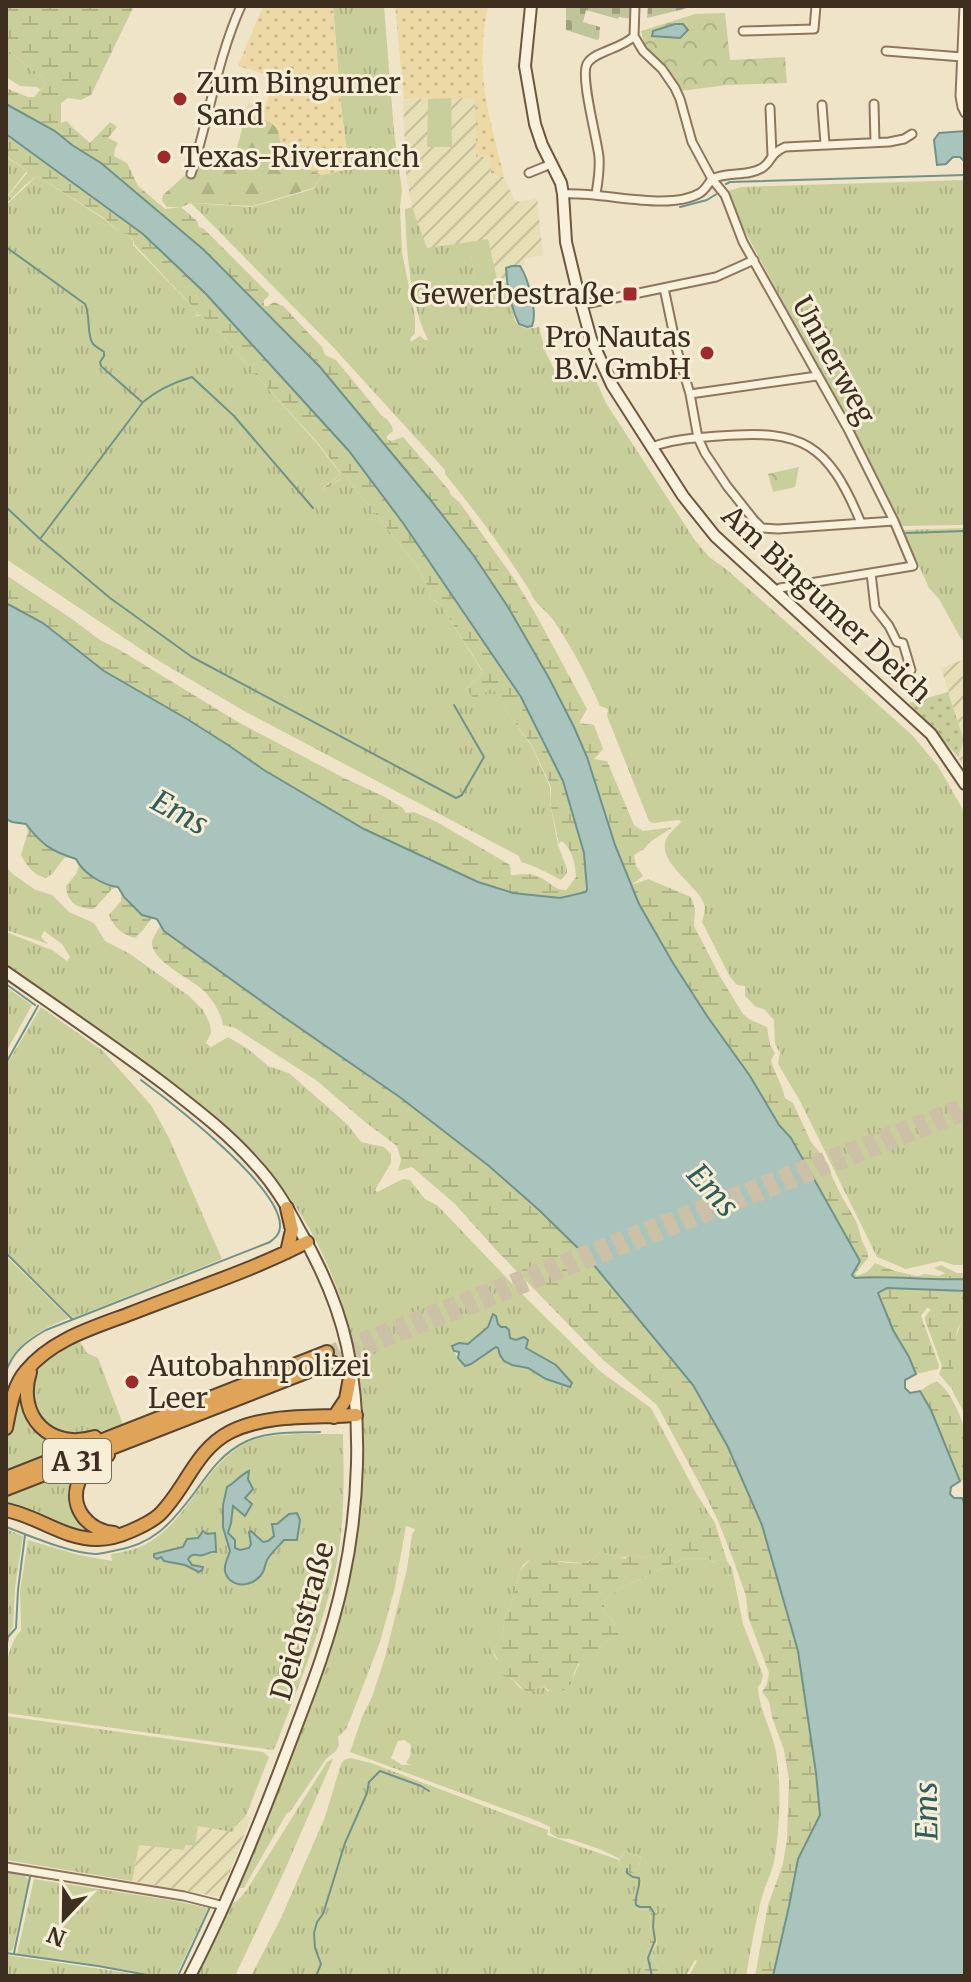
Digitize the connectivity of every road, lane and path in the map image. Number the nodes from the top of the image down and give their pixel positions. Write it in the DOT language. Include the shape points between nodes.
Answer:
graph roads {
  1 [pos="241,6"];
  2 [pos="531,6"];
  3 [pos="635,6"];
  4 [pos="816,6"];
  5 [pos="964,6"];
  6 [pos="743,31"];
  7 [pos="634,36"];
  8 [pos="886,51"];
  9 [pos="962,57"];
  10 [pos="874,104"];
  11 [pos="822,105"];
  12 [pos="770,108"];
  13 [pos="965,113"];
  14 [pos="912,134"];
  15 [pos="875,142"];
  16 [pos="825,144"];
  17 [pos="772,155"];
  18 [pos="551,164"];
  19 [pos="529,173"];
  20 [pos="191,174"];
  21 [pos="712,179"];
  22 [pos="563,194"];
  23 [pos="596,194"];
  24 [pos="754,260"];
  25 [pos="664,288"];
  26 [pos="581,305"];
  27 [pos="817,376"];
  28 [pos="690,394"];
  29 [pos="698,438"];
  30 [pos="652,447"];
  31 [pos="894,521"];
  32 [pos="861,523"];
  33 [pos="871,573"];
  34 [pos="774,592"];
  35 [pos="911,670"];
  36 [pos="965,784"];
  37 [pos="6,972"];
  38 [pos="287,1208"];
  39 [pos="307,1242"];
  40 [pos="287,1252"];
  41 [pos="37,1358"];
  42 [pos="351,1372"];
  43 [pos="356,1415"];
  44 [pos="334,1417"];
  45 [pos="6,1428"];
  46 [pos="147,1434"];
  47 [pos="113,1436"];
  48 [pos="6,1478"];
  49 [pos="6,1489"];
  50 [pos="6,1510"];
  51 [pos="133,1530"];
  52 [pos="6,1867"];
  53 [pos="224,1906"];
  54 [pos="190,1976"];
  1 -- 20 [label="street"];
  2 -- 18 [label="main road, Am Bingumer Deich" via="526,75 535,124"];
  3 -- 7 [label="street"];
  4 -- 6 [label="street" via="814,29"];
  5 -- 9 [label="street"];
  7 -- 21 [label="street, Unnerweg" via="675,88 692,142"];
  7 -- 23 [label="street" via="593,57 585,70 600,161"];
  8 -- 9 [label="street"];
  9 -- 13 [label="street" via="960,96"];
  10 -- 15 [label="street"];
  11 -- 16 [label="street"];
  12 -- 17 [label="street"];
  14 -- 15 [label="street"];
  15 -- 16 [label="street"];
  16 -- 17 [label="street" via="785,147"];
  17 -- 21 [label="street" via="760,170"];
  18 -- 19 [label="street"];
  18 -- 22 [label="main road, Am Bingumer Deich"];
  21 -- 23 [label="street" via="699,194 677,201"];
  21 -- 24 [label="street, Unnerweg" via="725,195"];
  22 -- 23 [label="street"];
  22 -- 26 [label="main road, Am Bingumer Deich" via="566,242"];
  24 -- 25 [label="street" via="716,277"];
  24 -- 27 [label="street, Unnerweg"];
  25 -- 26 [label="street"];
  25 -- 28 [label="street"];
  26 -- 30 [label="main road, Am Bingumer Deich" via="604,371"];
  27 -- 28 [label="street"];
  27 -- 31 [label="street, Unnerweg"];
  28 -- 29 [label="street"];
  29 -- 30 [label="street"];
  29 -- 32 [label="street" via="764,434 806,444 831,468"];
  29 -- 32 [label="street" via="727,486 762,528"];
  30 -- 34 [label="main road, Am Bingumer Deich" via="705,525"];
  31 -- 32 [label="street"];
  31 -- 33 [label="street, Unnerweg" via="913,566"];
  33 -- 34 [label="street"];
  33 -- 35 [label="street" via="875,608 897,642 903,643"];
  34 -- 36 [label="main road, Am Bingumer Deich" via="931,734"];
  37 -- 38 [label="main road, Deichstraße" via="209,1120 255,1164"];
  38 -- 39 [label="main road, Deichstraße"];
  38 -- 40 [label="highway" via="292,1230"];
  39 -- 40 [label="highway"];
  39 -- 42 [label="main road, Deichstraße" via="339,1314"];
  40 -- 41 [label="highway" via="96,1327"];
  41 -- 45 [label="highway" via="18,1384"];
  41 -- 47 [label="highway" via="26,1389 36,1423 63,1438"];
  42 -- 43 [label="main road, Deichstraße"];
  42 -- 44 [label="highway" via="346,1399"];
  43 -- 44 [label="highway"];
  43 -- 53 [label="main road, Deichstraße" via="354,1518 340,1598 315,1677"];
  44 -- 51 [label="highway" via="263,1421 230,1432 200,1457 159,1515"];
  46 -- 47 [label="highway, A 31" via="330,1357"];
  46 -- 49 [label="highway, A 31"];
  46 -- 51 [label="highway" via="99,1459 77,1488 79,1507 92,1526 110,1532"];
  47 -- 48 [label="highway, A 31"];
  50 -- 51 [label="highway" via="81,1538"];
  52 -- 53 [label="street"];
  53 -- 54 [label="main road, Deichstraße"];
}
